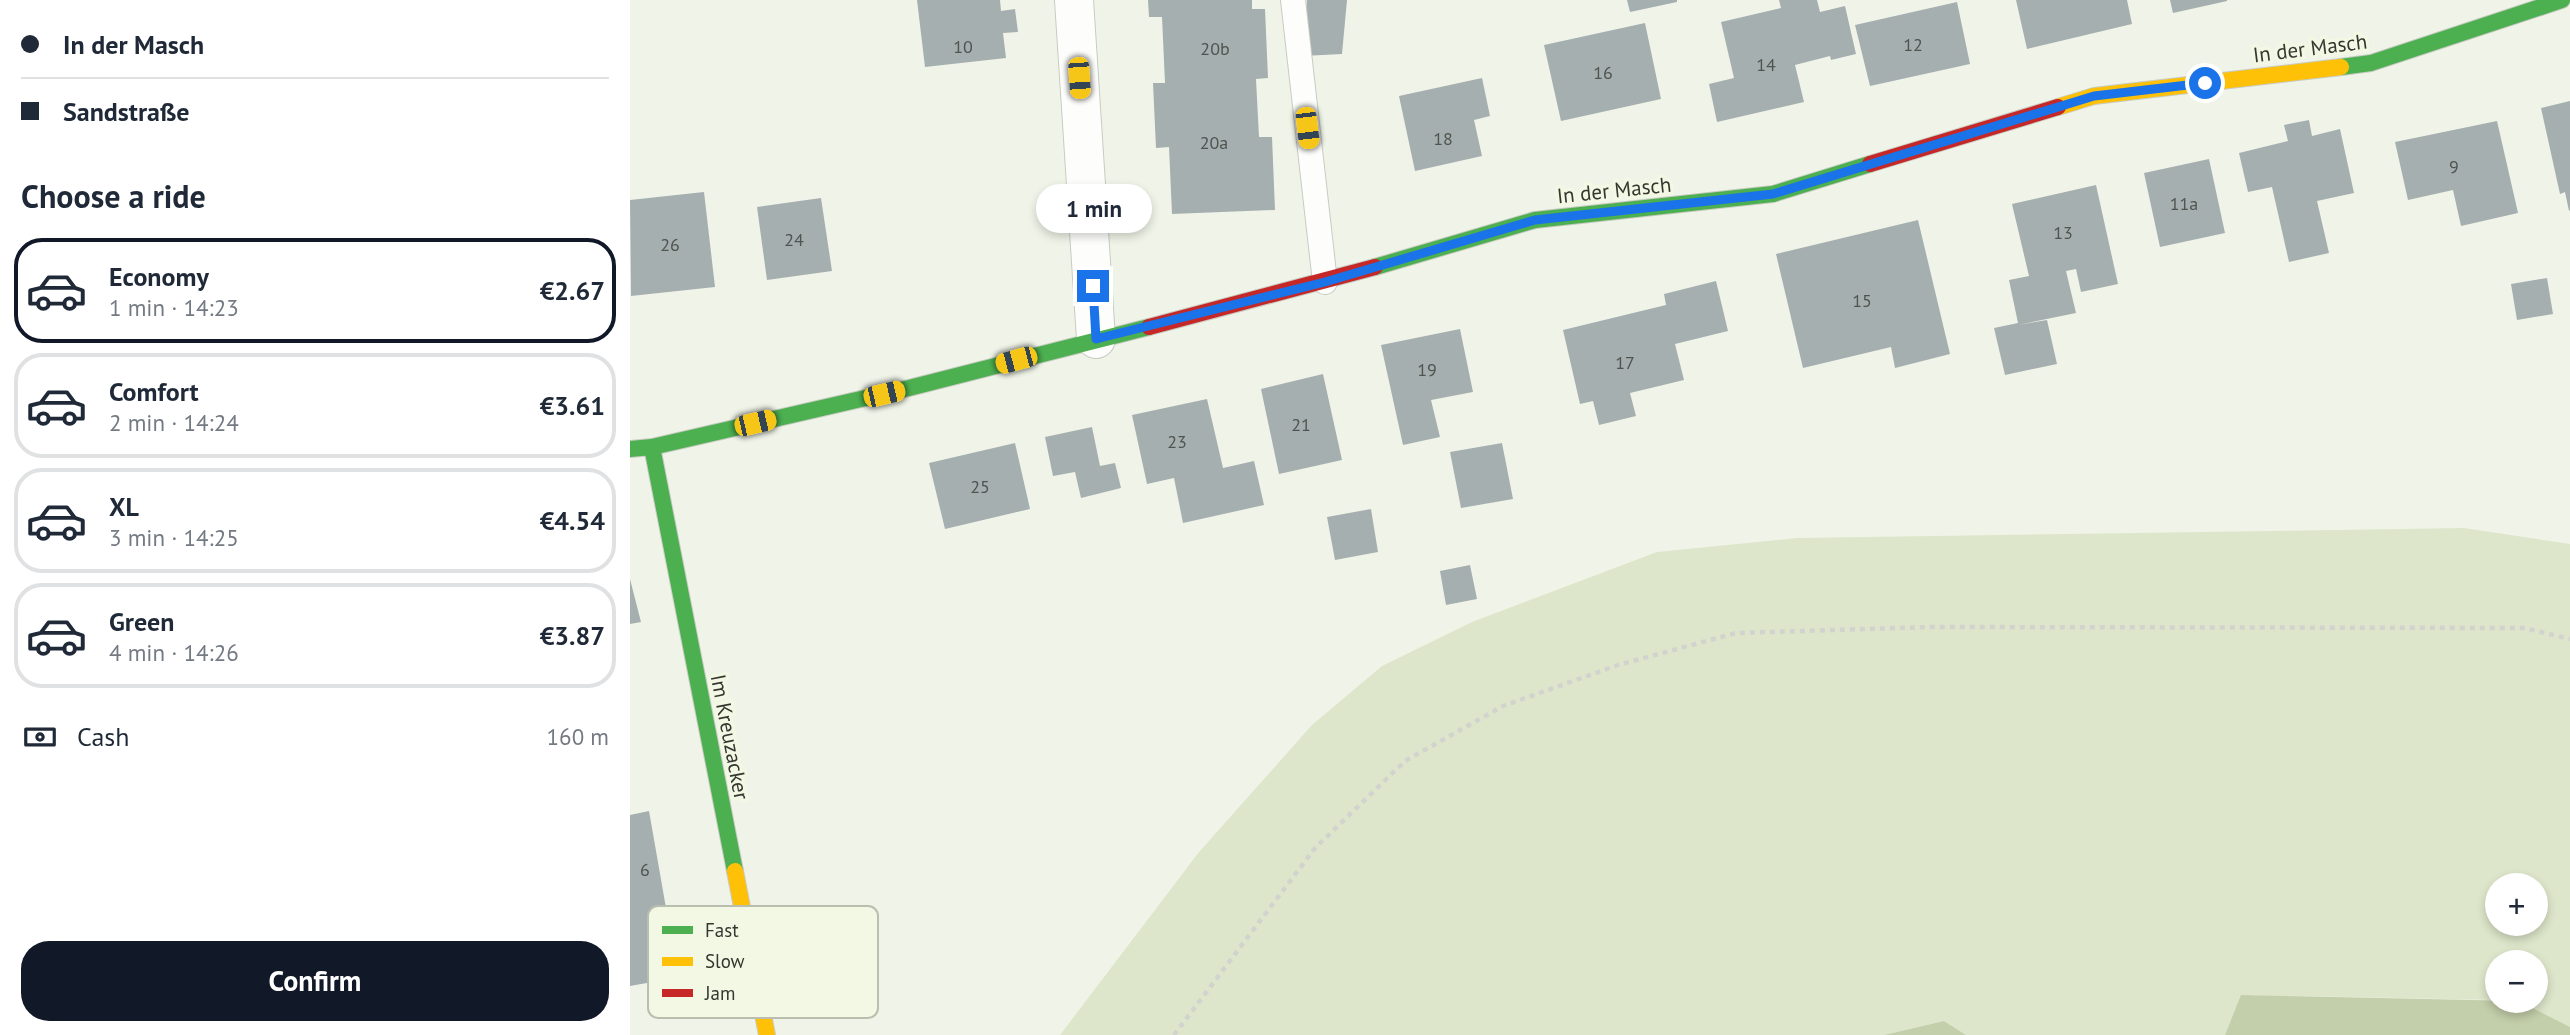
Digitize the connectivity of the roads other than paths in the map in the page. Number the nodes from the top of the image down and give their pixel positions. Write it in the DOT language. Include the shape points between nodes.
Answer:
graph roads {
  1 [pos="1074,0"];
  2 [pos="1293,0"];
  3 [pos="2562,0"];
  4 [pos="1325,282"];
  5 [pos="1096,339"];
  6 [pos="652,447"];
  7 [pos="630,449"];
  8 [pos="742,906"];
  1 -- 5 [label="street"];
  2 -- 4 [label="lane"];
  3 -- 4 [label="street, In der Masch" via="2371,63 2094,96 1773,194 1535,220"];
  4 -- 5 [label="street, In der Masch"];
  5 -- 6 [label="street, In der Masch"];
  6 -- 7 [label="street, In der Masch"];
  6 -- 8 [label="street, Im Kreuzacker"];
}
